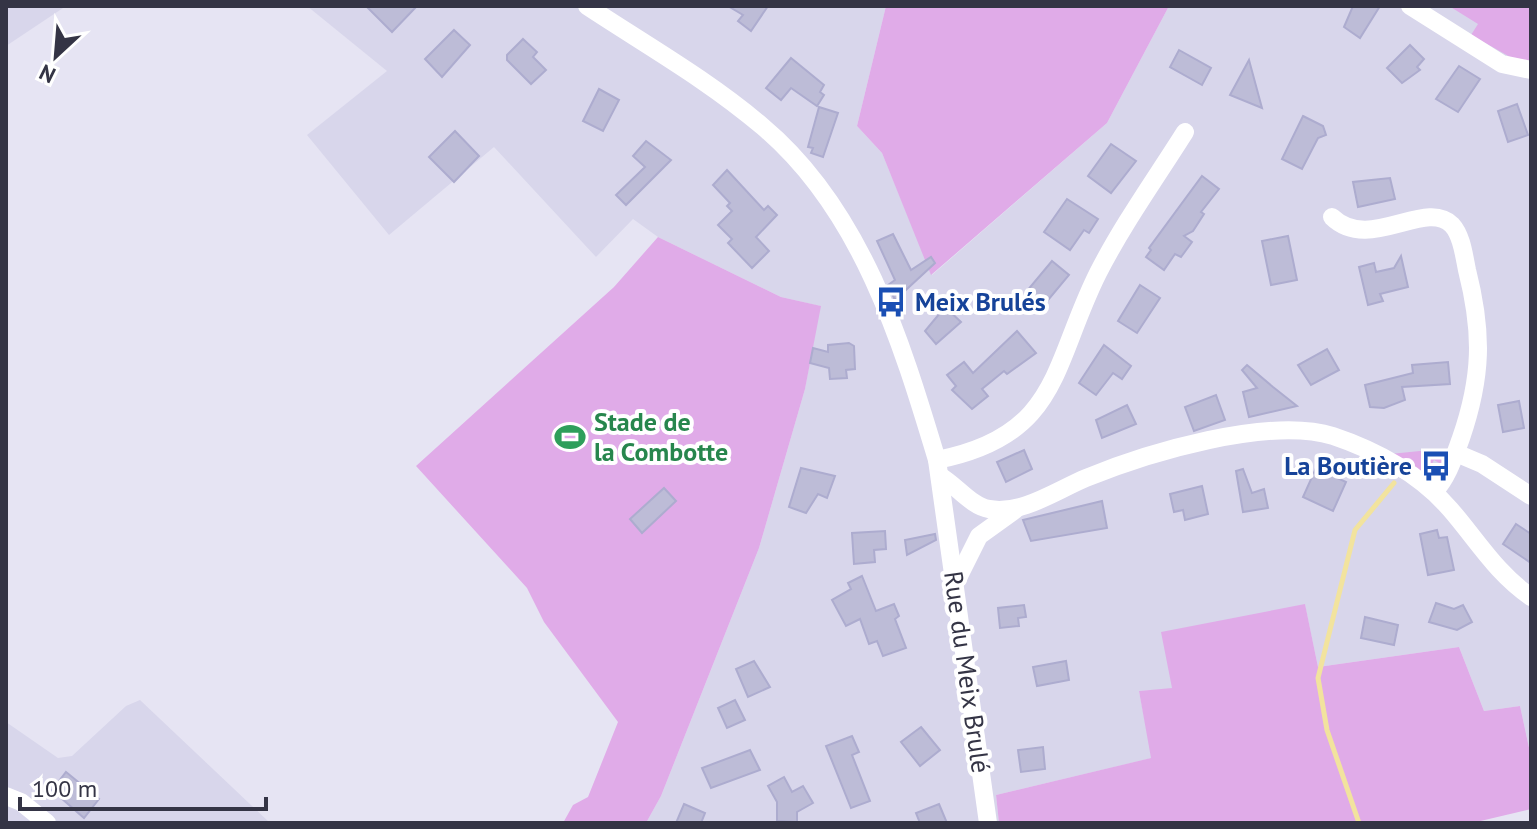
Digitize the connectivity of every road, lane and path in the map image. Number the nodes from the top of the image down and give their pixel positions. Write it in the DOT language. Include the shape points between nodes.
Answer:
graph roads {
  1 [pos="587,6"];
  2 [pos="1410,6"];
  3 [pos="1531,70"];
  4 [pos="1185,132"];
  5 [pos="1332,217"];
  6 [pos="1456,453"];
  7 [pos="939,468"];
  8 [pos="1434,492"];
  9 [pos="1531,496"];
  10 [pos="1017,508"];
  11 [pos="984,509"];
  12 [pos="947,525"];
  13 [pos="979,536"];
  14 [pos="955,586"];
  15 [pos="1531,597"];
  16 [pos="6,796"];
  17 [pos="47,823"];
  18 [pos="988,823"];
  1 -- 7 [label="street, Rue du Meix Brulé" via="743,110 829,199 862,255 920,403"];
  2 -- 3 [label="street" via="1502,64"];
  4 -- 7 [label="street" via="1098,274 1047,395 1014,430"];
  5 -- 6 [label="street" via="1344,229 1360,231 1437,216 1458,234 1479,346 1476,394"];
  6 -- 8 [label="street"];
  6 -- 9 [label="street"];
  7 -- 11 [label="street"];
  7 -- 12 [label="street, Rue du Meix Brulé"];
  8 -- 10 [label="street" via="1361,447 1315,431 1285,429 1147,458"];
  8 -- 15 [label="street" via="1490,562"];
  10 -- 11 [label="street"];
  10 -- 13 [label="street"];
  11 -- 12 [label="street" via="966,511"];
  12 -- 13 [label="street"];
  12 -- 14 [label="street, Rue du Meix Brulé"];
  13 -- 14 [label="street"];
  14 -- 18 [label="street, Rue du Meix Brulé"];
  16 -- 17 [label="street"];
}
